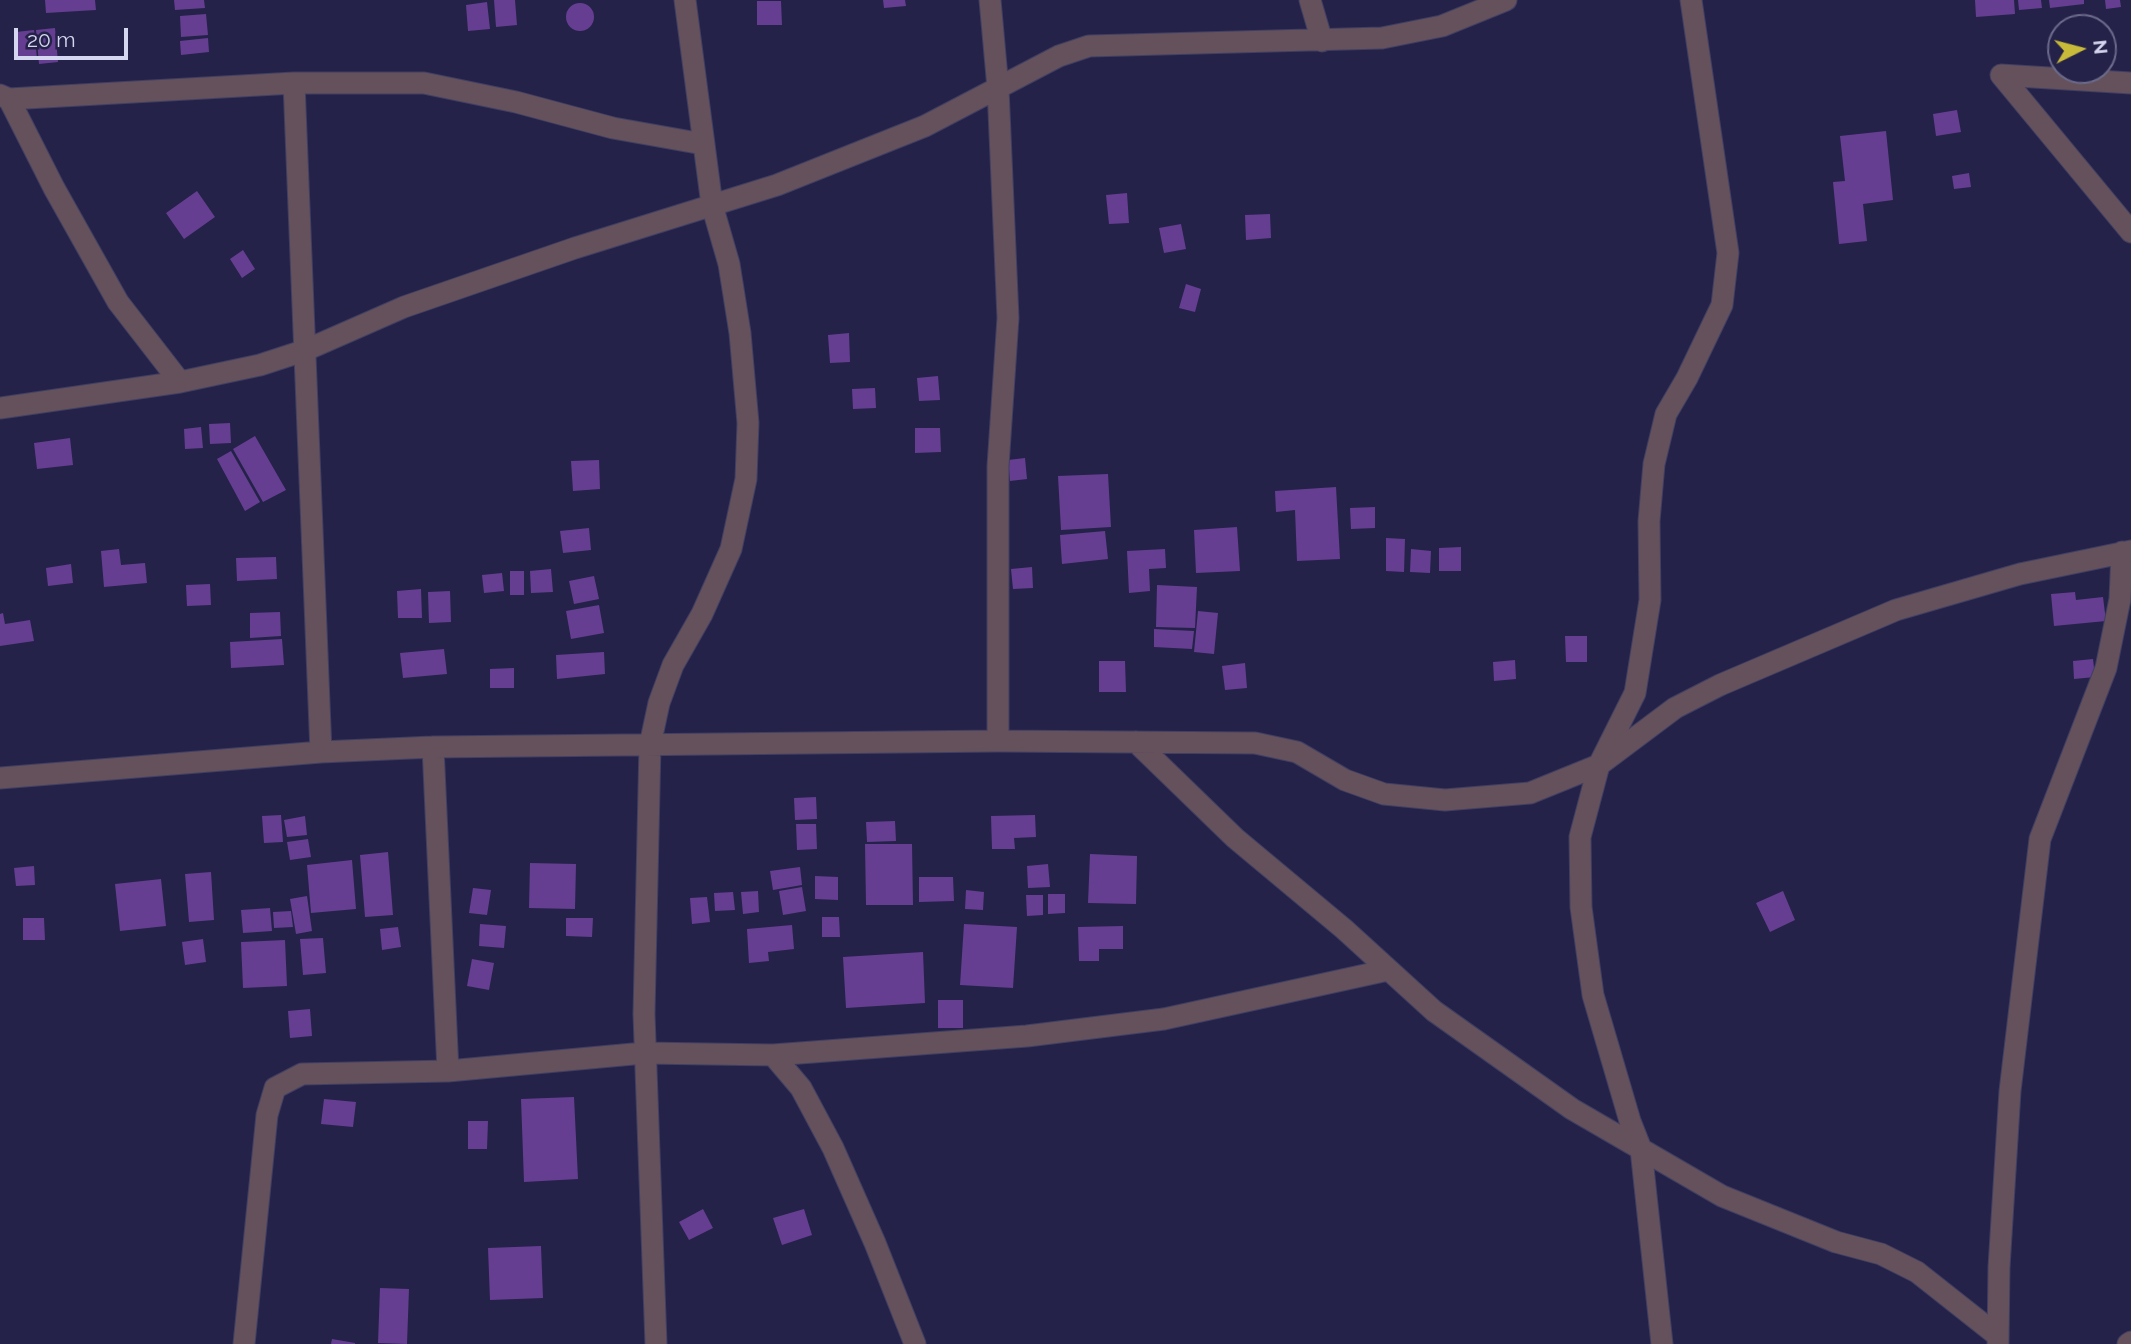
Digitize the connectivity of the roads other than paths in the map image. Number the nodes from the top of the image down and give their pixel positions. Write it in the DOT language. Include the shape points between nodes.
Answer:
graph roads {
  1 [pos="685,0"];
  2 [pos="990,0"];
  3 [pos="1310,0"];
  4 [pos="1506,0"];
  5 [pos="1691,0"];
  6 [pos="1322,41"];
  7 [pos="294,83"];
  8 [pos="2131,83"];
  9 [pos="999,89"];
  10 [pos="5,97"];
  11 [pos="703,144"];
  12 [pos="712,205"];
  13 [pos="2131,232"];
  14 [pos="306,350"];
  15 [pos="180,382"];
  16 [pos="0,408"];
  17 [pos="2127,552"];
  18 [pos="998,741"];
  19 [pos="1136,742"];
  20 [pos="650,744"];
  21 [pos="433,747"];
  22 [pos="321,752"];
  23 [pos="1600,765"];
  24 [pos="0,778"];
  25 [pos="1388,970"];
  26 [pos="645,1053"];
  27 [pos="773,1055"];
  28 [pos="448,1071"];
  29 [pos="1641,1149"];
  30 [pos="1998,1340"];
  31 [pos="244,1344"];
  32 [pos="656,1344"];
  33 [pos="915,1344"];
  34 [pos="1662,1344"];
  1 -- 11 [label="street"];
  2 -- 9 [label="street"];
  3 -- 6 [label="street"];
  4 -- 6 [label="street" via="1442,26 1382,38"];
  5 -- 23 [label="street" via="1728,253 1724,292 1722,305 1666,414 1654,464 1650,600 1634,693"];
  6 -- 9 [label="street" via="1089,46 1059,56"];
  7 -- 10 [label="street"];
  7 -- 11 [label="street" via="424,83 613,128"];
  7 -- 14 [label="street"];
  8 -- 13 [label="street" via="2001,75"];
  9 -- 12 [label="street" via="925,126 777,185"];
  9 -- 18 [label="street" via="1008,318 998,466"];
  10 -- 15 [label="street" via="118,302"];
  11 -- 12 [label="street"];
  12 -- 14 [label="street" via="404,307"];
  12 -- 20 [label="street" via="729,264 740,333 748,423 746,479 731,549 673,665"];
  14 -- 15 [label="street"];
  14 -- 22 [label="street"];
  15 -- 16 [label="street"];
  17 -- 23 [label="street" via="2020,574 1895,610 1675,708"];
  17 -- 30 [label="street" via="2106,668 2040,839 2010,1091"];
  18 -- 19 [label="street"];
  18 -- 20 [label="street"];
  19 -- 23 [label="street" via="1255,743 1297,752 1345,780 1384,794 1445,800 1530,793"];
  19 -- 25 [label="street" via="1235,838"];
  20 -- 21 [label="street"];
  20 -- 26 [label="street"];
  21 -- 22 [label="street"];
  21 -- 28 [label="street"];
  22 -- 24 [label="street"];
  23 -- 29 [label="street" via="1580,837 1581,907 1593,995"];
  25 -- 27 [label="street" via="1164,1018 1027,1036"];
  25 -- 29 [label="street" via="1434,1011 1561,1101"];
  26 -- 27 [label="street"];
  26 -- 28 [label="street"];
  26 -- 32 [label="street"];
  27 -- 33 [label="street" via="801,1088 833,1148"];
  28 -- 31 [label="street" via="302,1074 275,1088 267,1115"];
  29 -- 30 [label="street" via="1722,1196 1836,1242 1881,1254 1917,1272"];
  29 -- 34 [label="street"];
}
